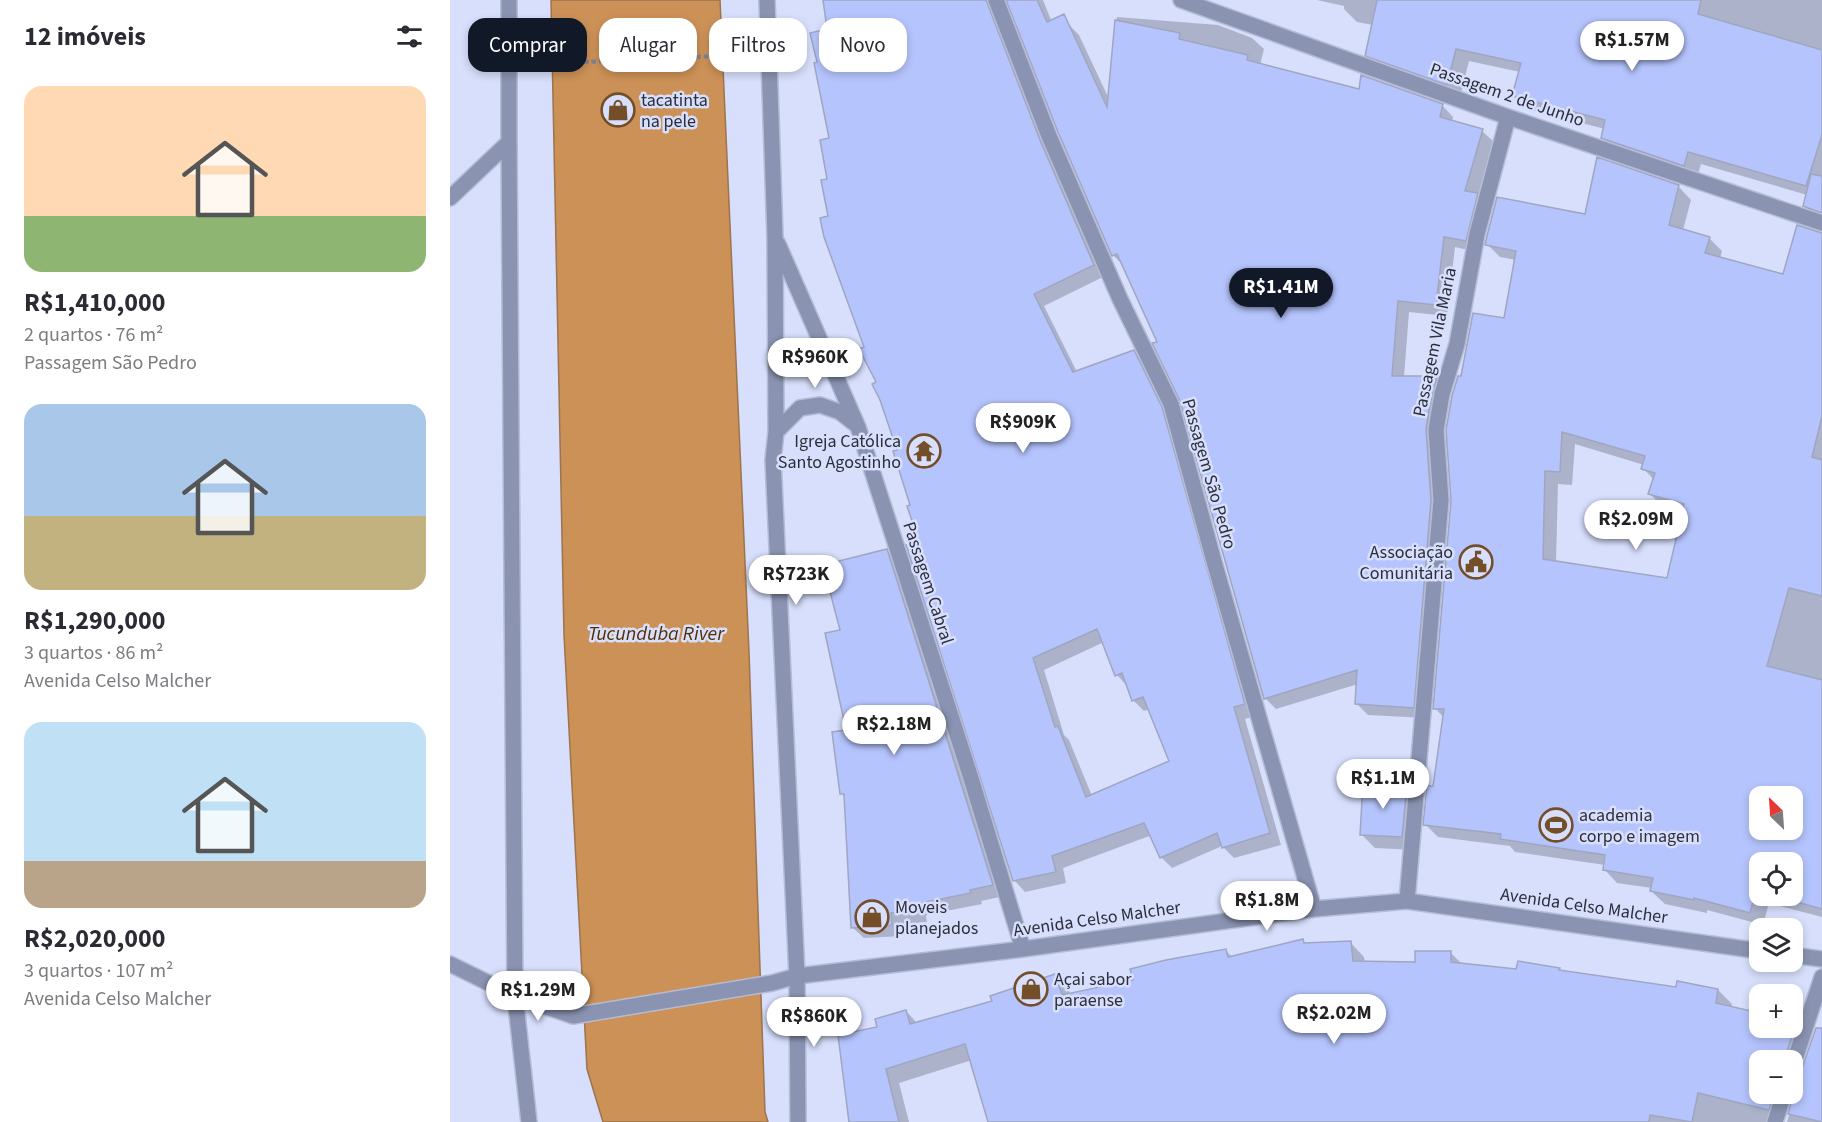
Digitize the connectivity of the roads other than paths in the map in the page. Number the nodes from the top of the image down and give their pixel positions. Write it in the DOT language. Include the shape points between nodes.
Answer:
graph roads {
  1 [pos="509,0"];
  2 [pos="767,0"];
  3 [pos="996,0"];
  4 [pos="1181,0"];
  5 [pos="1508,117"];
  6 [pos="508,142"];
  7 [pos="450,198"];
  8 [pos="1822,223"];
  9 [pos="775,237"];
  10 [pos="858,427"];
  11 [pos="776,432"];
  12 [pos="1407,901"];
  13 [pos="1314,909"];
  14 [pos="1023,949"];
  15 [pos="1749,949"];
  16 [pos="1803,956"];
  17 [pos="1822,959"];
  18 [pos="450,964"];
  19 [pos="797,976"];
  20 [pos="1822,977"];
  21 [pos="515,996"];
  22 [pos="1798,1050"];
  23 [pos="1781,1104"];
  24 [pos="529,1122"];
  25 [pos="798,1122"];
  26 [pos="1775,1122"];
  1 -- 6 [label="street"];
  2 -- 9 [label="street"];
  3 -- 13 [label="street, Passagem São Pedro" via="1049,136 1171,404"];
  4 -- 5 [label="street, Passagem 2 de Junho"];
  5 -- 8 [label="street, Passagem 2 de Junho"];
  5 -- 12 [label="street, Passagem Vila Maria" via="1477,234 1436,430 1441,500"];
  6 -- 7 [label="street"];
  6 -- 21 [label="street"];
  9 -- 10 [label="street, Passagem Cabral"];
  9 -- 11 [label="street"];
  10 -- 11 [label="street" via="840,412 820,405 800,408"];
  10 -- 14 [label="street, Passagem Cabral"];
  11 -- 19 [label="street" via="773,471"];
  12 -- 13 [label="street, Avenida Celso Malcher"];
  12 -- 15 [label="street, Avenida Celso Malcher"];
  13 -- 14 [label="street, Avenida Celso Malcher"];
  14 -- 19 [label="street, Avenida Celso Malcher"];
  16 -- 17 [label="street"];
  18 -- 21 [label="street, Avenida Celso Malcher"];
  19 -- 21 [label="street, Avenida Celso Malcher" via="573,1016"];
  19 -- 25 [label="street"];
  20 -- 22 [label="street"];
  21 -- 24 [label="street"];
  23 -- 26 [label="street"];
}
